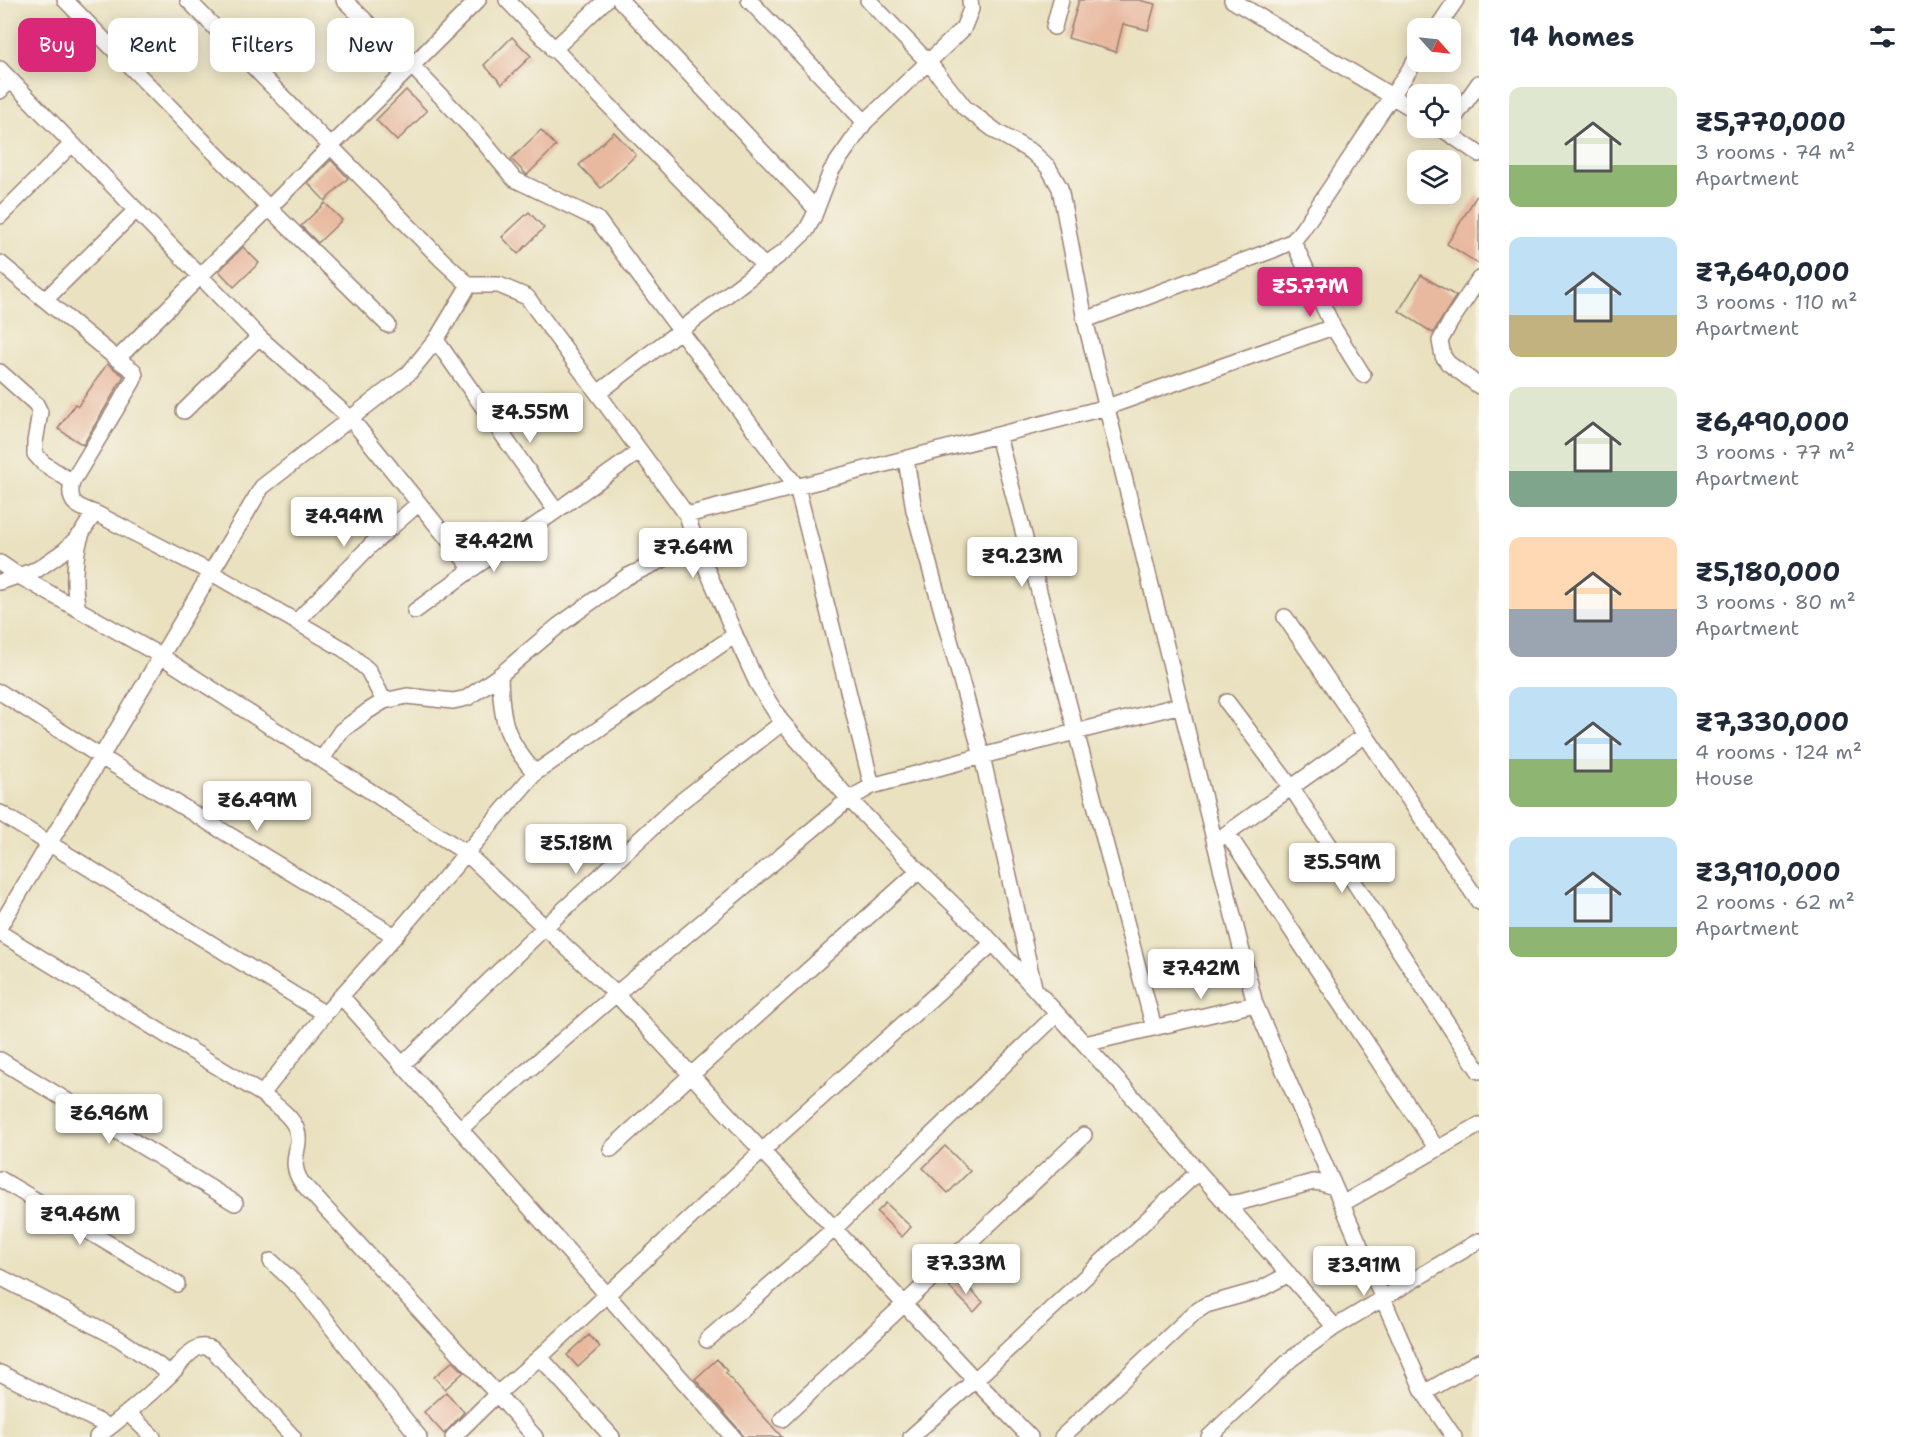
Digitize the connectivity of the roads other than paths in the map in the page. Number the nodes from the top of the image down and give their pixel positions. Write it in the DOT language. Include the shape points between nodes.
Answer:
graph roads {
  1 [pos="65,0"];
  2 [pos="188,0"];
  3 [pos="344,0"];
  4 [pos="478,0"];
  5 [pos="507,0"];
  6 [pos="606,0"];
  7 [pos="620,0"];
  8 [pos="749,0"];
  9 [pos="868,0"];
  10 [pos="970,0"];
  11 [pos="1061,0"];
  12 [pos="1232,0"];
  13 [pos="1456,0"];
  14 [pos="363,18"];
  15 [pos="1444,18"];
  16 [pos="1054,27"];
  17 [pos="553,50"];
  18 [pos="929,63"];
  19 [pos="414,64"];
  20 [pos="414,68"];
  21 [pos="406,72"];
  22 [pos="1407,72"];
  23 [pos="3,80"];
  24 [pos="1479,83"];
  25 [pos="1391,95"];
  26 [pos="1407,105"];
  27 [pos="1461,108"];
  28 [pos="865,122"];
  29 [pos="1459,138"];
  30 [pos="72,144"];
  31 [pos="330,146"];
  32 [pos="1479,154"];
  33 [pos="268,207"];
  34 [pos="816,209"];
  35 [pos="136,210"];
  36 [pos="0,216"];
  37 [pos="1293,241"];
  38 [pos="0,263"];
  39 [pos="765,267"];
  40 [pos="200,275"];
  41 [pos="1479,279"];
  42 [pos="469,285"];
  43 [pos="46,299"];
  44 [pos="1085,320"];
  45 [pos="388,325"];
  46 [pos="1333,327"];
  47 [pos="681,331"];
  48 [pos="259,337"];
  49 [pos="435,340"];
  50 [pos="117,359"];
  51 [pos="0,372"];
  52 [pos="1363,375"];
  53 [pos="1479,386"];
  54 [pos="598,393"];
  55 [pos="1107,407"];
  56 [pos="183,411"];
  57 [pos="351,419"];
  58 [pos="998,436"];
  59 [pos="640,451"];
  60 [pos="906,459"];
  61 [pos="72,482"];
  62 [pos="797,487"];
  63 [pos="419,503"];
  64 [pos="556,511"];
  65 [pos="95,513"];
  66 [pos="687,515"];
  67 [pos="82,533"];
  68 [pos="696,544"];
  69 [pos="0,563"];
  70 [pos="472,568"];
  71 [pos="212,573"];
  72 [pos="19,576"];
  73 [pos="0,582"];
  74 [pos="78,609"];
  75 [pos="415,611"];
  76 [pos="1285,617"];
  77 [pos="296,622"];
  78 [pos="735,635"];
  79 [pos="161,656"];
  80 [pos="500,675"];
  81 [pos="0,692"];
  82 [pos="384,701"];
  83 [pos="1227,702"];
  84 [pos="1181,705"];
  85 [pos="782,723"];
  86 [pos="1077,732"];
  87 [pos="1365,735"];
  88 [pos="101,756"];
  89 [pos="982,756"];
  90 [pos="322,759"];
  91 [pos="535,773"];
  92 [pos="872,786"];
  93 [pos="1291,788"];
  94 [pos="849,799"];
  95 [pos="0,813"];
  96 [pos="1221,838"];
  97 [pos="49,843"];
  98 [pos="466,853"];
  99 [pos="919,871"];
  100 [pos="1479,902"];
  101 [pos="0,926"];
  102 [pos="545,927"];
  103 [pos="0,933"];
  104 [pos="396,936"];
  105 [pos="993,943"];
  106 [pos="1035,989"];
  107 [pos="616,994"];
  108 [pos="341,996"];
  109 [pos="1255,1004"];
  110 [pos="325,1014"];
  111 [pos="1058,1014"];
  112 [pos="1154,1028"];
  113 [pos="1085,1044"];
  114 [pos="0,1060"];
  115 [pos="402,1065"];
  116 [pos="1479,1071"];
  117 [pos="691,1075"];
  118 [pos="262,1094"];
  119 [pos="1479,1125"];
  120 [pos="460,1129"];
  121 [pos="1084,1135"];
  122 [pos="612,1149"];
  123 [pos="1437,1149"];
  124 [pos="762,1151"];
  125 [pos="1198,1172"];
  126 [pos="0,1179"];
  127 [pos="1334,1187"];
  128 [pos="235,1203"];
  129 [pos="1226,1204"];
  130 [pos="1342,1204"];
  131 [pos="834,1229"];
  132 [pos="1479,1241"];
  133 [pos="271,1261"];
  134 [pos="1289,1274"];
  135 [pos="0,1277"];
  136 [pos="177,1284"];
  137 [pos="607,1295"];
  138 [pos="1382,1298"];
  139 [pos="904,1304"];
  140 [pos="1335,1327"];
  141 [pos="707,1340"];
  142 [pos="540,1357"];
  143 [pos="1479,1361"];
  144 [pos="0,1373"];
  145 [pos="171,1374"];
  146 [pos="975,1380"];
  147 [pos="1424,1393"];
  148 [pos="497,1394"];
  149 [pos="128,1413"];
  150 [pos="782,1419"];
  151 [pos="110,1427"];
  152 [pos="98,1437"];
  153 [pos="153,1437"];
  154 [pos="293,1437"];
  155 [pos="419,1437"];
  156 [pos="453,1437"];
  157 [pos="535,1437"];
  158 [pos="612,1437"];
  159 [pos="733,1437"];
  160 [pos="911,1437"];
  161 [pos="1030,1437"];
  162 [pos="1062,1437"];
  163 [pos="1209,1437"];
  164 [pos="1454,1437"];
  1 -- 33 [label="street"];
  2 -- 31 [label="street"];
  3 -- 14 [label="street"];
  4 -- 19 [label="street"];
  5 -- 17 [label="street"];
  6 -- 17 [label="street"];
  7 -- 34 [label="street"];
  8 -- 28 [label="street"];
  9 -- 18 [label="street"];
  10 -- 18 [label="street" via="971,9 963,29"];
  11 -- 16 [label="street"];
  12 -- 25 [label="street"];
  13 -- 15 [label="street"];
  17 -- 39 [label="street"];
  18 -- 28 [label="street"];
  18 -- 44 [label="street" via="965,108 1048,167 1060,188"];
  20 -- 47 [label="street" via="514,178 597,219"];
  21 -- 31 [label="street"];
  22 -- 25 [label="street"];
  23 -- 30 [label="street"];
  24 -- 27 [label="street"];
  25 -- 26 [label="street"];
  25 -- 37 [label="street"];
  28 -- 34 [label="street" via="831,171"];
  29 -- 32 [label="street"];
  30 -- 35 [label="street"];
  30 -- 36 [label="street"];
  31 -- 33 [label="street"];
  31 -- 42 [label="street"];
  33 -- 40 [label="street"];
  33 -- 45 [label="street"];
  34 -- 39 [label="street" via="806,231"];
  35 -- 40 [label="street"];
  35 -- 43 [label="street"];
  37 -- 44 [label="street"];
  37 -- 46 [label="street"];
  38 -- 43 [label="street"];
  39 -- 47 [label="street"];
  40 -- 48 [label="street"];
  40 -- 50 [label="street"];
  41 -- 53 [label="street" via="1440,341 1448,363"];
  42 -- 49 [label="street"];
  42 -- 54 [label="street" via="499,285 527,297"];
  43 -- 50 [label="street"];
  44 -- 55 [label="street"];
  46 -- 52 [label="street"];
  46 -- 55 [label="street"];
  47 -- 54 [label="street"];
  47 -- 62 [label="street"];
  48 -- 56 [label="street"];
  48 -- 57 [label="street"];
  49 -- 57 [label="street" via="409,374"];
  49 -- 64 [label="street"];
  50 -- 61 [label="street" via="135,371 135,376"];
  51 -- 61 [label="street" via="40,412 35,454"];
  54 -- 59 [label="street"];
  55 -- 58 [label="street"];
  55 -- 84 [label="street"];
  57 -- 63 [label="street"];
  57 -- 71 [label="street" via="262,487"];
  58 -- 60 [label="street"];
  58 -- 86 [label="street"];
  59 -- 64 [label="street"];
  59 -- 66 [label="street"];
  60 -- 62 [label="street"];
  60 -- 89 [label="street" via="914,510"];
  61 -- 65 [label="street" via="72,499 78,507"];
  62 -- 66 [label="street"];
  62 -- 92 [label="street"];
  63 -- 70 [label="street"];
  63 -- 77 [label="street" via="371,545"];
  64 -- 70 [label="street"];
  65 -- 67 [label="street"];
  65 -- 71 [label="street"];
  66 -- 68 [label="street"];
  67 -- 72 [label="street" via="38,569"];
  67 -- 74 [label="street" via="74,592"];
  68 -- 78 [label="street"];
  68 -- 80 [label="street" via="626,577 558,626"];
  69 -- 72 [label="street"];
  70 -- 75 [label="street"];
  71 -- 77 [label="street"];
  71 -- 79 [label="street"];
  72 -- 73 [label="street"];
  72 -- 74 [label="street"];
  74 -- 79 [label="street"];
  76 -- 87 [label="street"];
  77 -- 82 [label="street" via="345,650 368,670"];
  78 -- 85 [label="street" via="757,683"];
  78 -- 91 [label="street"];
  79 -- 88 [label="street"];
  79 -- 90 [label="street"];
  80 -- 82 [label="street" via="467,698 453,701 407,696"];
  80 -- 91 [label="street" via="504,725 519,754"];
  81 -- 88 [label="street"];
  82 -- 90 [label="street" via="341,731"];
  83 -- 93 [label="street"];
  84 -- 86 [label="street"];
  84 -- 96 [label="street"];
  85 -- 94 [label="street"];
  85 -- 102 [label="street" via="679,803"];
  86 -- 89 [label="street"];
  86 -- 112 [label="street"];
  87 -- 93 [label="street"];
  87 -- 100 [label="street"];
  88 -- 97 [label="street"];
  88 -- 104 [label="street"];
  89 -- 92 [label="street"];
  89 -- 106 [label="street"];
  90 -- 98 [label="street"];
  91 -- 98 [label="street"];
  92 -- 94 [label="street"];
  93 -- 96 [label="street"];
  93 -- 116 [label="street"];
  94 -- 99 [label="street"];
  94 -- 107 [label="street"];
  95 -- 97 [label="street"];
  96 -- 109 [label="street"];
  96 -- 123 [label="street"];
  97 -- 101 [label="street"];
  97 -- 110 [label="street"];
  98 -- 102 [label="street"];
  98 -- 104 [label="street"];
  99 -- 105 [label="street"];
  99 -- 117 [label="street"];
  102 -- 107 [label="street"];
  102 -- 115 [label="street"];
  103 -- 118 [label="street"];
  104 -- 108 [label="street"];
  105 -- 106 [label="street"];
  105 -- 124 [label="street"];
  106 -- 111 [label="street"];
  107 -- 117 [label="street"];
  107 -- 120 [label="street"];
  108 -- 110 [label="street"];
  108 -- 115 [label="street"];
  109 -- 112 [label="street"];
  109 -- 127 [label="street"];
  110 -- 118 [label="street"];
  111 -- 113 [label="street"];
  111 -- 131 [label="street"];
  112 -- 113 [label="street"];
  113 -- 125 [label="street"];
  114 -- 128 [label="street"];
  115 -- 120 [label="street"];
  117 -- 122 [label="street"];
  117 -- 124 [label="street"];
  118 -- 148 [label="street" via="296,1128 295,1173 302,1183"];
  119 -- 123 [label="street"];
  120 -- 137 [label="street"];
  121 -- 139 [label="street"];
  123 -- 130 [label="street"];
  124 -- 131 [label="street"];
  124 -- 137 [label="street"];
  125 -- 129 [label="street"];
  125 -- 146 [label="street"];
  126 -- 136 [label="street"];
  127 -- 129 [label="street" via="1312,1182"];
  127 -- 130 [label="street"];
  129 -- 134 [label="street"];
  130 -- 138 [label="street"];
  131 -- 139 [label="street"];
  131 -- 141 [label="street"];
  132 -- 138 [label="street"];
  133 -- 155 [label="street" via="302,1290"];
  134 -- 140 [label="street"];
  134 -- 162 [label="street" via="1259,1290 1194,1312"];
  135 -- 145 [label="street" via="118,1338"];
  137 -- 142 [label="street"];
  137 -- 159 [label="street"];
  138 -- 140 [label="street"];
  138 -- 147 [label="street"];
  139 -- 146 [label="street"];
  139 -- 150 [label="street"];
  140 -- 163 [label="street" via="1291,1359"];
  142 -- 148 [label="street"];
  142 -- 158 [label="street"];
  143 -- 147 [label="street"];
  144 -- 151 [label="street"];
  145 -- 149 [label="street"];
  145 -- 154 [label="street" via="193,1351 206,1346"];
  146 -- 160 [label="street"];
  146 -- 161 [label="street"];
  147 -- 164 [label="street"];
  148 -- 156 [label="street"];
  148 -- 157 [label="street"];
  149 -- 151 [label="street"];
  149 -- 153 [label="street"];
  151 -- 152 [label="street"];
}
